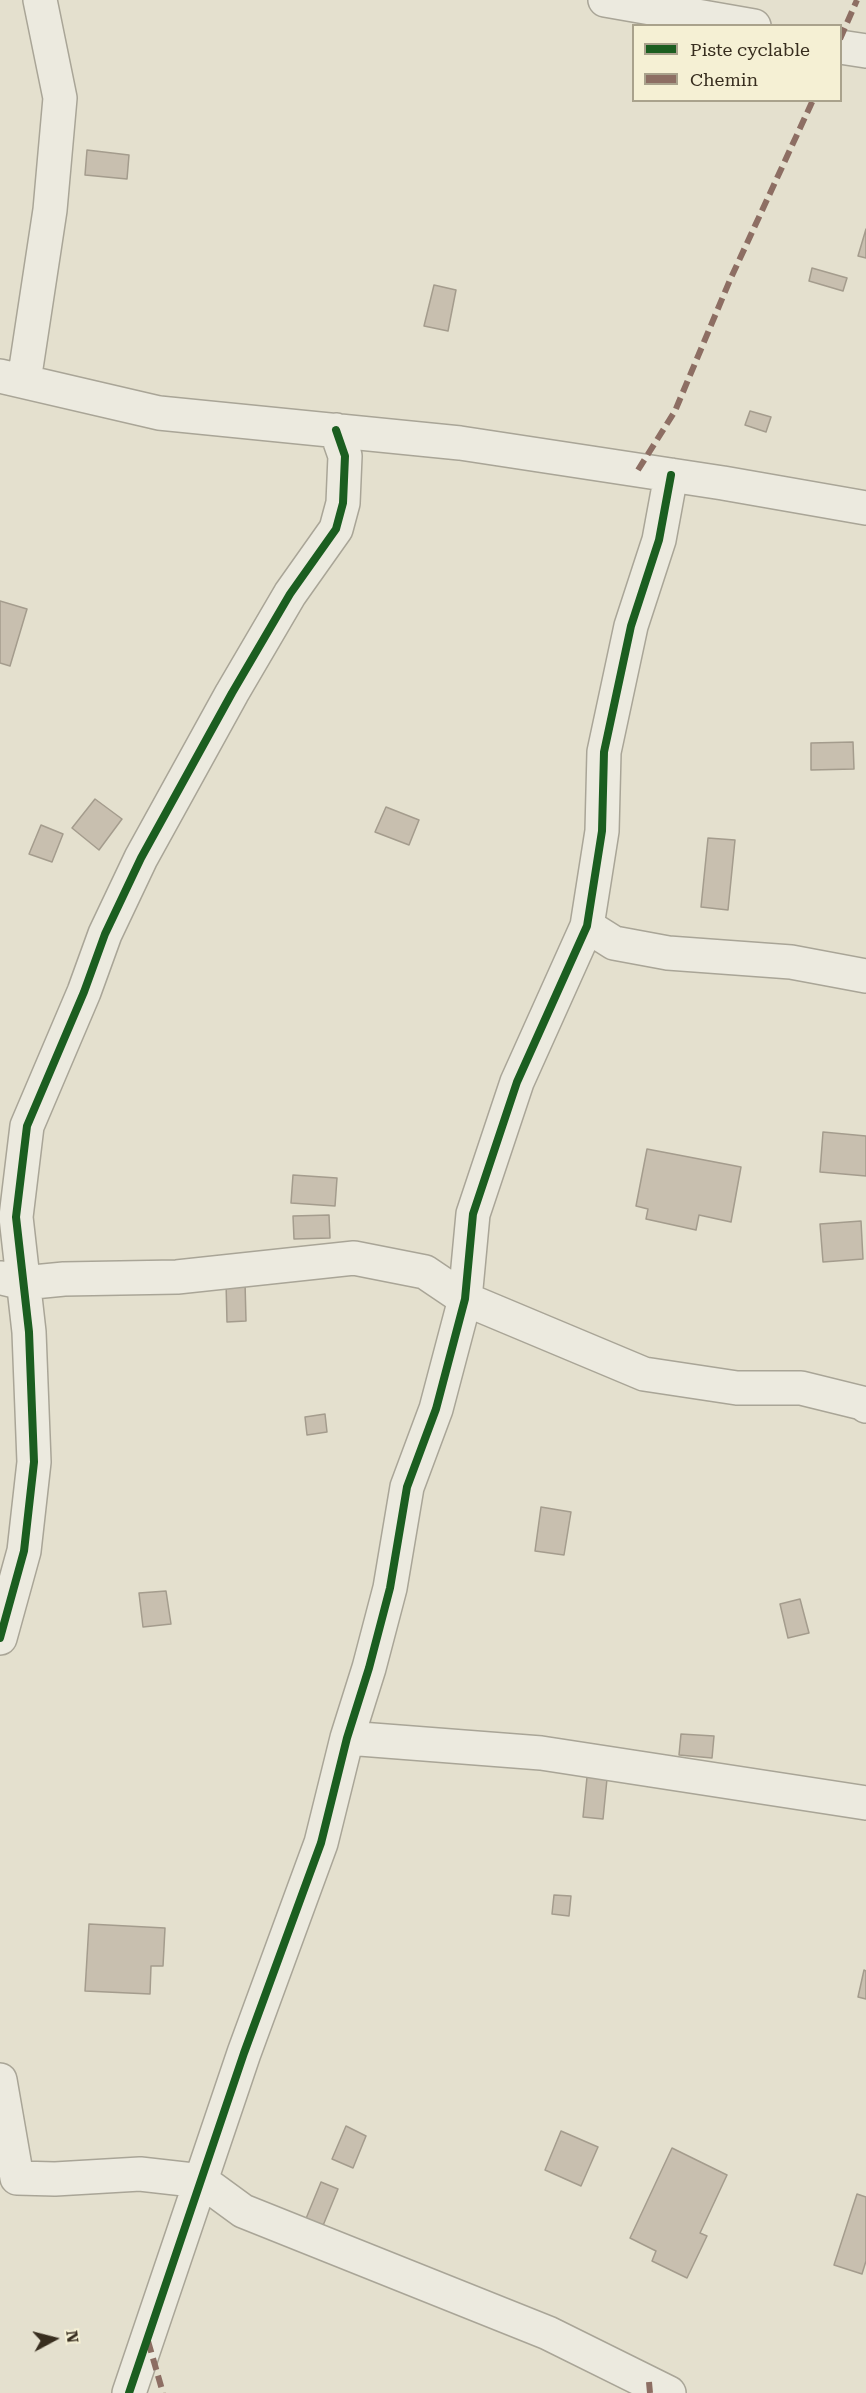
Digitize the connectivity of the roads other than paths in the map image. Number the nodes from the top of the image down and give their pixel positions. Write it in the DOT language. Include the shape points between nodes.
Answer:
graph roads {
  1 [pos="40,0"];
  2 [pos="605,0"];
  3 [pos="743,24"];
  4 [pos="842,47"];
  5 [pos="866,51"];
  6 [pos="12,379"];
  7 [pos="336,430"];
  8 [pos="671,475"];
  9 [pos="866,508"];
  10 [pos="587,926"];
  11 [pos="866,976"];
  12 [pos="12,1280"];
  13 [pos="465,1299"];
  14 [pos="866,1406"];
  15 [pos="0,1638"];
  16 [pos="347,1737"];
  17 [pos="866,1803"];
  18 [pos="0,2080"];
  19 [pos="8,2181"];
  20 [pos="202,2181"];
  21 [pos="129,2393"];
  22 [pos="669,2393"];
  1 -- 6 [label="street" via="60,99 50,210"];
  2 -- 3 [label="street"];
  4 -- 5 [label="street"];
  6 -- 7 [label="street" via="159,413"];
  7 -- 8 [label="street" via="460,443"];
  7 -- 12 [label="street" via="345,456 343,503 336,529 291,594 232,693 141,858 105,934 27,1126 16,1217 20,1238"];
  8 -- 9 [label="street"];
  8 -- 10 [label="street" via="659,540 631,626 604,752 602,831"];
  10 -- 11 [label="street" via="614,943 668,953 791,962"];
  10 -- 13 [label="street" via="517,1082 473,1214"];
  12 -- 13 [label="street" via="177,1277 354,1258 425,1272"];
  12 -- 15 [label="street" via="28,1332 34,1462 24,1551"];
  13 -- 14 [label="street" via="644,1374 737,1388 801,1388"];
  13 -- 16 [label="street" via="436,1409 407,1487 390,1588"];
  16 -- 17 [label="street" via="541,1753"];
  16 -- 20 [label="street" via="321,1843"];
  18 -- 19 [label="street"];
  19 -- 20 [label="street" via="140,2174"];
  20 -- 21 [label="street"];
  20 -- 22 [label="street" via="243,2211 548,2333"];
}
